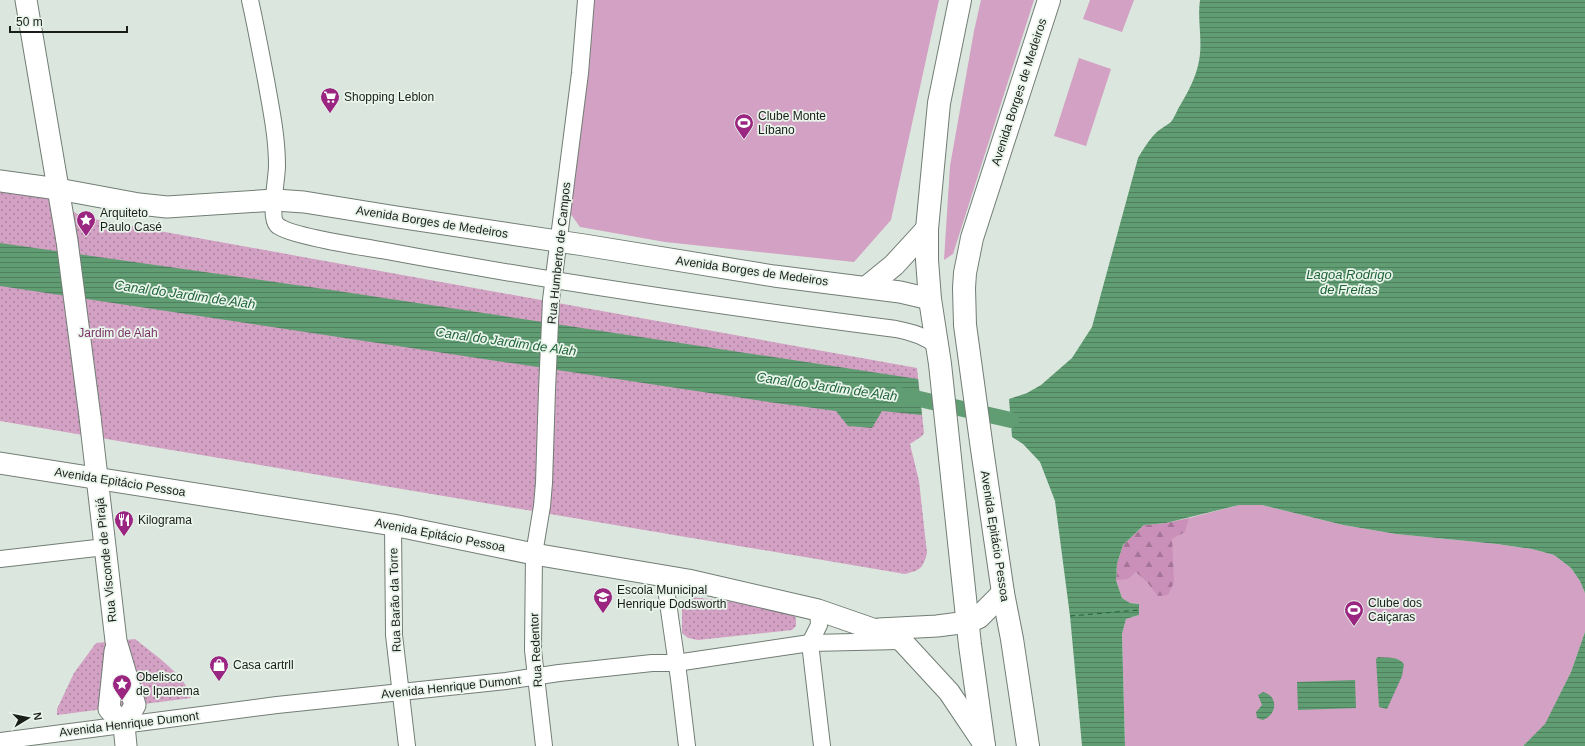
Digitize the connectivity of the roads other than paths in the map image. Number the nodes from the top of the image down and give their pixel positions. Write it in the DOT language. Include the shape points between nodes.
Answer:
graph roads {
  1 [pos="26,0"];
  2 [pos="250,0"];
  3 [pos="586,0"];
  4 [pos="960,0"];
  5 [pos="1049,0"];
  6 [pos="0,181"];
  7 [pos="58,189"];
  8 [pos="275,200"];
  9 [pos="927,229"];
  10 [pos="559,241"];
  11 [pos="554,280"];
  12 [pos="867,287"];
  13 [pos="930,299"];
  14 [pos="965,325"];
  15 [pos="938,355"];
  16 [pos="0,463"];
  17 [pos="97,478"];
  18 [pos="393,525"];
  19 [pos="105,547"];
  20 [pos="534,554"];
  21 [pos="0,559"];
  22 [pos="664,575"];
  23 [pos="1003,593"];
  24 [pos="818,610"];
  25 [pos="968,622"];
  26 [pos="874,629"];
  27 [pos="902,641"];
  28 [pos="810,643"];
  29 [pos="676,663"];
  30 [pos="536,677"];
  31 [pos="401,692"];
  32 [pos="124,725"];
  33 [pos="0,741"];
  34 [pos="984,745"];
  35 [pos="126,746"];
  36 [pos="407,746"];
  37 [pos="544,746"];
  38 [pos="687,746"];
  39 [pos="822,746"];
  40 [pos="1028,746"];
  1 -- 7 [label="main road, Rua Visconde de Pirajá"];
  2 -- 8 [label="street" via="276,135"];
  3 -- 10 [label="street, Rua Humberto de Campos" via="580,73"];
  4 -- 9 [label="highway" via="939,103"];
  5 -- 14 [label="highway, Avenida Borges de Medeiros" via="972,238 965,273"];
  6 -- 7 [label="main road, Avenida Borges de Medeiros"];
  7 -- 8 [label="main road, Avenida Borges de Medeiros" via="167,208"];
  7 -- 17 [label="main road, Rua Visconde de Pirajá, bridge"];
  8 -- 10 [label="main road, Avenida Borges de Medeiros" via="304,202"];
  8 -- 11 [label="street" via="274,220 276,224 290,231 451,263"];
  9 -- 12 [label="highway" via="894,265"];
  9 -- 13 [label="highway"];
  10 -- 11 [label="street, Rua Humberto de Campos"];
  10 -- 12 [label="main road, Avenida Borges de Medeiros" via="774,276"];
  11 -- 15 [label="street" via="769,313 896,329 930,340"];
  11 -- 20 [label="street, Rua Humberto de Campos" via="543,496"];
  12 -- 13 [label="main road, Avenida Borges de Medeiros"];
  13 -- 14 [label="highway" via="954,311"];
  13 -- 15 [label="highway, Avenida Epitácio Pessoa"];
  14 -- 23 [label="highway, Avenida Epitácio Pessoa"];
  15 -- 25 [label="highway, Avenida Epitácio Pessoa"];
  16 -- 17 [label="main road, Avenida Epitácio Pessoa"];
  17 -- 18 [label="main road, Avenida Epitácio Pessoa"];
  17 -- 19 [label="main road, Rua Visconde de Pirajá"];
  18 -- 20 [label="main road, Avenida Epitácio Pessoa"];
  18 -- 31 [label="street, Rua Barão da Torre" via="394,635"];
  19 -- 21 [label="street"];
  19 -- 32 [label="main road, Rua Visconde de Pirajá" via="116,641 135,705"];
  20 -- 22 [label="main road, Avenida Epitácio Pessoa"];
  20 -- 30 [label="street, Rua Redentor" via="533,650"];
  22 -- 24 [label="main road, Avenida Epitácio Pessoa"];
  22 -- 29 [label="street"];
  23 -- 25 [label="highway" via="979,617"];
  23 -- 40 [label="highway, Avenida Epitácio Pessoa"];
  24 -- 26 [label="main road, Avenida Epitácio Pessoa"];
  24 -- 28 [label="street" via="819,625"];
  25 -- 26 [label="main road, Avenida Epitácio Pessoa"];
  25 -- 34 [label="highway, Avenida Epitácio Pessoa"];
  26 -- 27 [label="main road, Avenida Epitácio Pessoa"];
  27 -- 28 [label="street, Avenida Henrique Dumont"];
  27 -- 34 [label="main road, Avenida Epitácio Pessoa" via="949,692"];
  28 -- 29 [label="street, Avenida Henrique Dumont"];
  28 -- 39 [label="street"];
  29 -- 30 [label="street, Avenida Henrique Dumont"];
  29 -- 38 [label="street"];
  30 -- 31 [label="street, Avenida Henrique Dumont"];
  30 -- 37 [label="street, Rua Redentor"];
  31 -- 32 [label="street, Avenida Henrique Dumont"];
  31 -- 36 [label="street, Rua Barão da Torre"];
  32 -- 33 [label="street, Avenida Henrique Dumont"];
  32 -- 35 [label="main road"];
}
